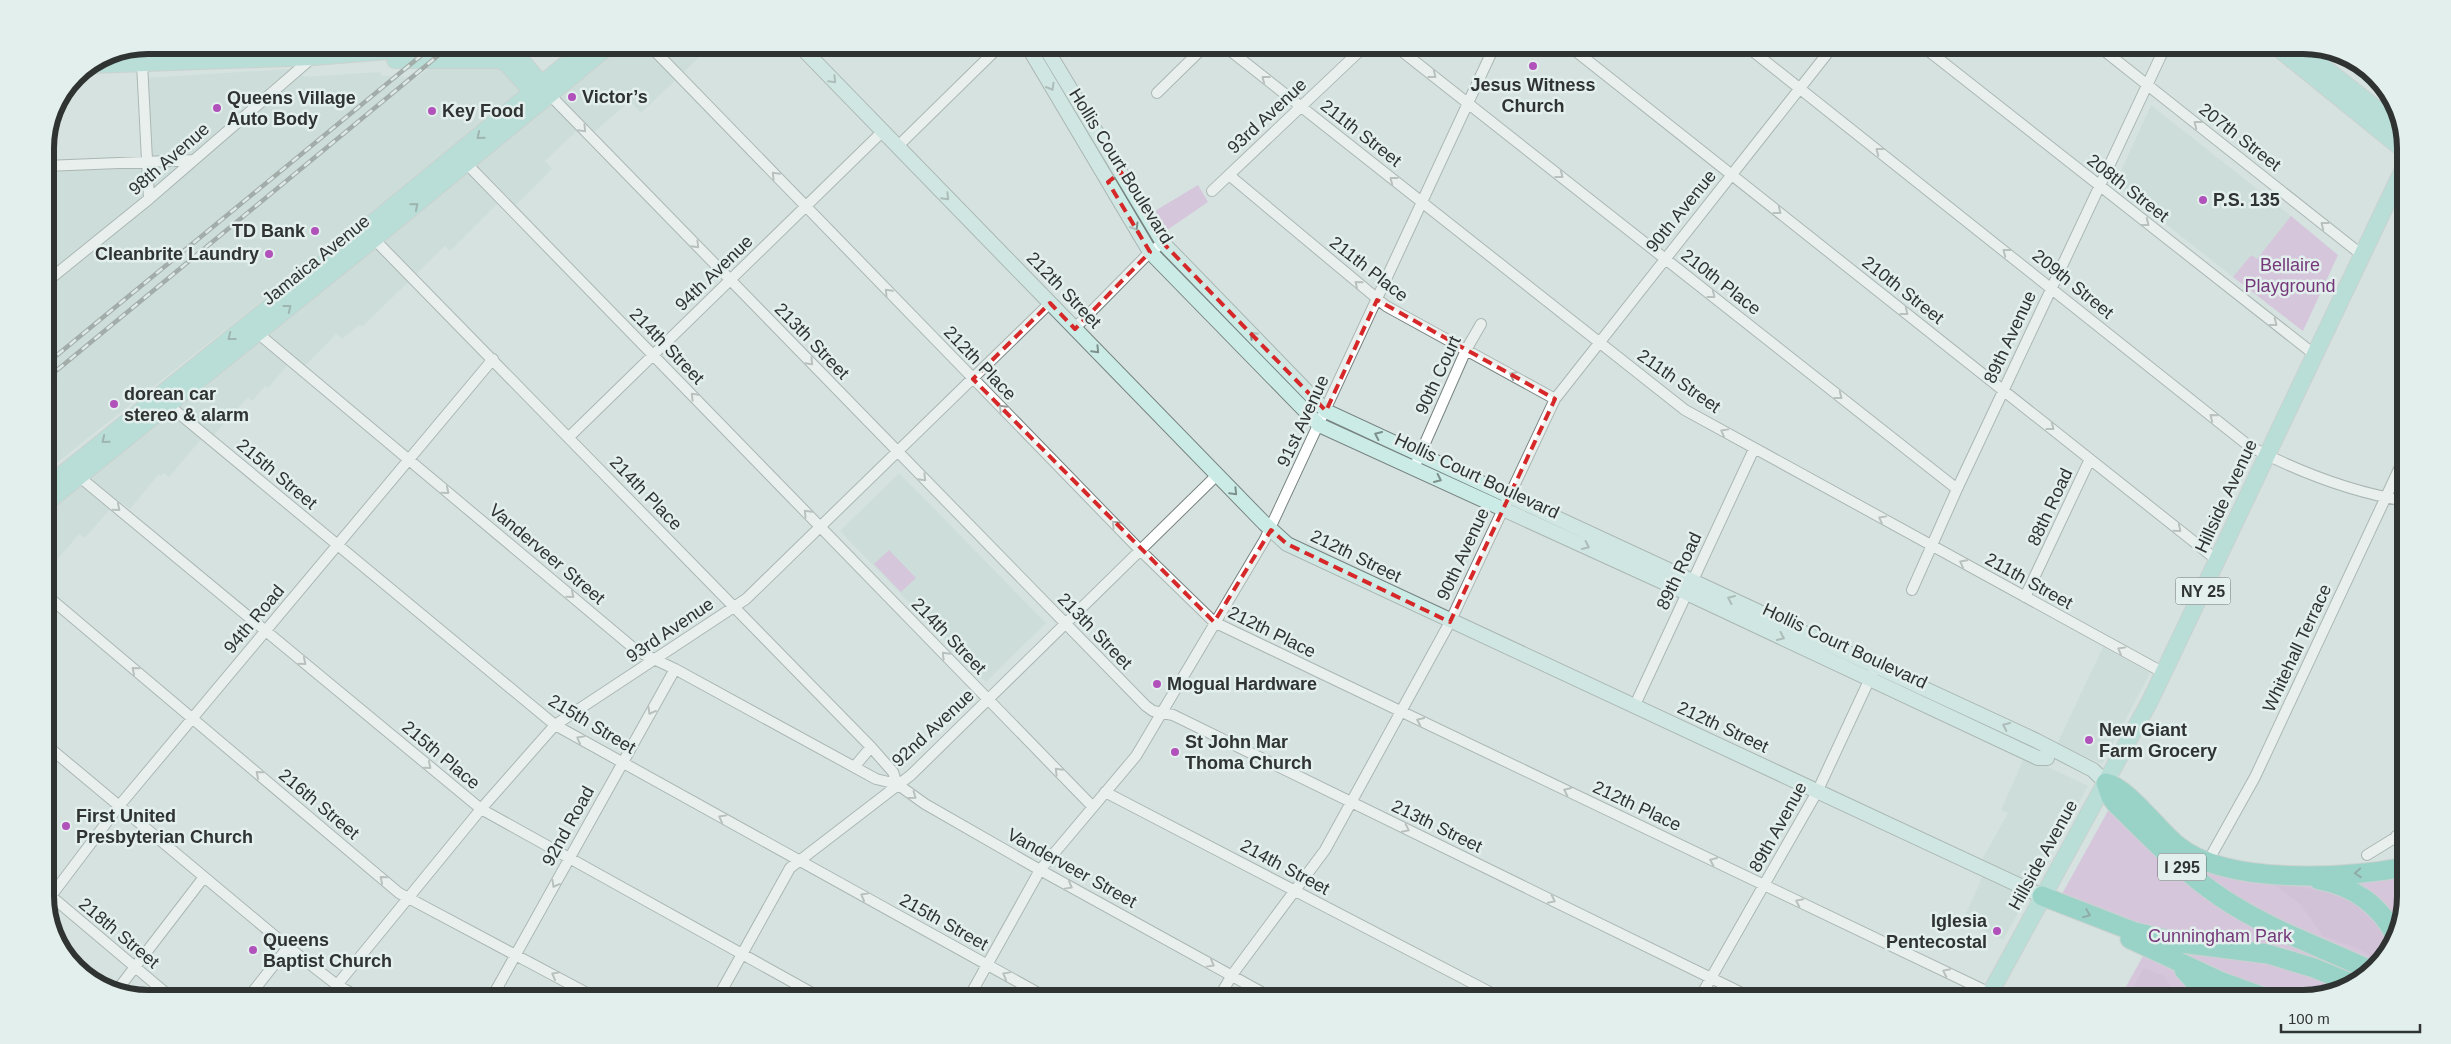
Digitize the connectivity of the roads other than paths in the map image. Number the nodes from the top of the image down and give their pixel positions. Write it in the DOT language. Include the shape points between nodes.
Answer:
graph roads {
  1 [pos="351,54"];
  2 [pos="514,54"];
  3 [pos="579,54"];
  4 [pos="599,54"];
  5 [pos="658,54"];
  6 [pos="808,54"];
  7 [pos="992,54"];
  8 [pos="1031,54"];
  9 [pos="1050,54"];
  10 [pos="1197,54"];
  11 [pos="1235,54"];
  12 [pos="1356,54"];
  13 [pos="1405,54"];
  14 [pos="1491,54"];
  15 [pos="1579,54"];
  16 [pos="1757,54"];
  17 [pos="1827,54"];
  18 [pos="1932,54"];
  19 [pos="2108,54"];
  20 [pos="2161,54"];
  21 [pos="2285,54"];
  22 [pos="2307,54"];
  23 [pos="138,55"];
  24 [pos="313,57"];
  25 [pos="142,63"];
  26 [pos="106,64"];
  27 [pos="2146,84"];
  28 [pos="1800,88"];
  29 [pos="541,90"];
  30 [pos="1157,93"];
  31 [pos="1078,99"];
  32 [pos="1468,103"];
  33 [pos="1301,106"];
  34 [pos="1062,108"];
  35 [pos="2393,122"];
  36 [pos="882,132"];
  37 [pos="2397,145"];
  38 [pos="897,147"];
  39 [pos="462,159"];
  40 [pos="192,160"];
  41 [pos="147,162"];
  42 [pos="54,166"];
  43 [pos="1121,172"];
  44 [pos="1731,174"];
  45 [pos="1229,175"];
  46 [pos="1108,182"];
  47 [pos="2397,182"];
  48 [pos="2099,186"];
  49 [pos="1212,191"];
  50 [pos="149,199"];
  51 [pos="1422,203"];
  52 [pos="806,207"];
  53 [pos="370,234"];
  54 [pos="1163,243"];
  55 [pos="1150,252"];
  56 [pos="2362,255"];
  57 [pos="1665,258"];
  58 [pos="54,276"];
  59 [pos="730,280"];
  60 [pos="2051,288"];
  61 [pos="1218,300"];
  62 [pos="1377,300"];
  63 [pos="1050,302"];
  64 [pos="1208,311"];
  65 [pos="1481,324"];
  66 [pos="252,328"];
  67 [pos="1075,328"];
  68 [pos="1598,342"];
  69 [pos="1466,350"];
  70 [pos="654,355"];
  71 [pos="2315,355"];
  72 [pos="493,359"];
  73 [pos="1276,359"];
  74 [pos="1265,370"];
  75 [pos="973,379"];
  76 [pos="2004,390"];
  77 [pos="1556,399"];
  78 [pos="163,400"];
  79 [pos="1326,411"];
  80 [pos="1319,425"];
  81 [pos="569,437"];
  82 [pos="1754,449"];
  83 [pos="898,452"];
  84 [pos="1419,454"];
  85 [pos="2267,455"];
  86 [pos="2090,459"];
  87 [pos="409,460"];
  88 [pos="1414,468"];
  89 [pos="75,472"];
  90 [pos="2397,473"];
  91 [pos="1217,476"];
  92 [pos="54,483"];
  93 [pos="1957,489"];
  94 [pos="54,494"];
  95 [pos="1508,495"];
  96 [pos="2385,499"];
  97 [pos="2397,500"];
  98 [pos="1502,510"];
  99 [pos="820,527"];
  100 [pos="1270,529"];
  101 [pos="1570,532"];
  102 [pos="337,546"];
  103 [pos="1932,546"];
  104 [pos="1141,551"];
  105 [pos="2217,560"];
  106 [pos="1690,587"];
  107 [pos="1912,590"];
  108 [pos="2025,597"];
  109 [pos="54,602"];
  110 [pos="734,606"];
  111 [pos="1214,622"];
  112 [pos="1450,622"];
  113 [pos="1065,624"];
  114 [pos="265,631"];
  115 [pos="657,660"];
  116 [pos="675,669"];
  117 [pos="1873,672"];
  118 [pos="2164,673"];
  119 [pos="1938,694"];
  120 [pos="988,699"];
  121 [pos="1634,707"];
  122 [pos="1934,708"];
  123 [pos="1161,712"];
  124 [pos="1401,712"];
  125 [pos="192,718"];
  126 [pos="1988,718"];
  127 [pos="555,726"];
  128 [pos="1984,732"];
  129 [pos="871,747"];
  130 [pos="2049,748"];
  131 [pos="54,751"];
  132 [pos="622,762"];
  133 [pos="855,766"];
  134 [pos="897,784"];
  135 [pos="2106,784"];
  136 [pos="1105,792"];
  137 [pos="1817,792"];
  138 [pos="1351,802"];
  139 [pos="120,806"];
  140 [pos="1092,806"];
  141 [pos="481,809"];
  142 [pos="2396,836"];
  143 [pos="2212,854"];
  144 [pos="2367,855"];
  145 [pos="569,858"];
  146 [pos="799,860"];
  147 [pos="2397,868"];
  148 [pos="1040,870"];
  149 [pos="2256,873"];
  150 [pos="204,877"];
  151 [pos="1764,885"];
  152 [pos="54,888"];
  153 [pos="1294,890"];
  154 [pos="408,896"];
  155 [pos="2042,896"];
  156 [pos="54,903"];
  157 [pos="2109,923"];
  158 [pos="2391,930"];
  159 [pos="288,947"];
  160 [pos="2149,949"];
  161 [pos="516,954"];
  162 [pos="742,954"];
  163 [pos="987,964"];
  164 [pos="134,967"];
  165 [pos="2365,968"];
  166 [pos="1232,975"];
  167 [pos="1711,978"];
  168 [pos="2345,981"];
  169 [pos="337,985"];
  170 [pos="120,986"];
  171 [pos="162,990"];
  172 [pos="254,990"];
  173 [pos="334,990"];
  174 [pos="346,990"];
  175 [pos="496,990"];
  176 [pos="582,990"];
  177 [pos="722,990"];
  178 [pos="807,990"];
  179 [pos="973,990"];
  180 [pos="1033,990"];
  181 [pos="1223,990"];
  182 [pos="1258,990"];
  183 [pos="1486,990"];
  184 [pos="1704,990"];
  185 [pos="1736,990"];
  186 [pos="1976,990"];
  187 [pos="1991,990"];
  188 [pos="2202,990"];
  189 [pos="2240,990"];
  1 -- 24 [label="main road"];
  2 -- 29 [label="main road"];
  3 -- 29 [label="main road, Jamaica Avenue"];
  4 -- 29 [label="main road, Jamaica Avenue" via="566,81"];
  52 -- 5 [label="street, 212th Place, one-way"];
  6 -- 36 [label="main road, 212th Street, one-way"];
  7 -- 38 [label="street"];
  8 -- 34 [label="main road, Hollis Court Boulevard, one-way"];
  9 -- 31 [label="main road, Hollis Court Boulevard"];
  10 -- 30 [label="street"];
  33 -- 11 [label="street, 211th Street, one-way"];
  12 -- 33 [label="street, 93rd Avenue"];
  13 -- 32 [label="street, 210th Place, one-way"];
  14 -- 32 [label="street, 91st Avenue"];
  15 -- 44 [label="street, 210th Street"];
  16 -- 28 [label="street, 209th Street"];
  17 -- 28 [label="street, 90th Avenue"];
  18 -- 48 [label="street, 208th Street"];
  19 -- 27 [label="street, 207th Street"];
  20 -- 27 [label="street, 89th Avenue"];
  21 -- 37 [label="main road"];
  22 -- 35 [label="main road"];
  23 -- 25 [label="street"];
  24 -- 25 [label="main road"];
  24 -- 29 [label="main road" via="502,60"];
  24 -- 40 [label="street, 98th Avenue"];
  25 -- 26 [label="main road"];
  25 -- 41 [label="street"];
  27 -- 48 [label="street, 89th Avenue"];
  56 -- 27 [label="street, 207th Street, one-way"];
  28 -- 44 [label="street, 90th Avenue"];
  60 -- 28 [label="street, 209th Street, one-way"];
  29 -- 39 [label="main road, Jamaica Avenue"];
  29 -- 59 [label="street, 213th Street, one-way"];
  31 -- 34 [label="main road"];
  31 -- 43 [label="main road, Hollis Court Boulevard"];
  32 -- 51 [label="street, 91st Avenue"];
  32 -- 57 [label="street, 210th Place, one-way"];
  33 -- 45 [label="street, 93rd Avenue"];
  51 -- 33 [label="street, 211th Street, one-way"];
  34 -- 46 [label="main road, Hollis Court Boulevard"];
  36 -- 38 [label="main road, 212th Street"];
  36 -- 52 [label="street, 94th Avenue"];
  38 -- 63 [label="main road, 212th Street, one-way"];
  39 -- 53 [label="main road, Jamaica Avenue"];
  39 -- 70 [label="street, 214th Street"];
  40 -- 41 [label="street"];
  40 -- 50 [label="street, 98th Avenue"];
  41 -- 42 [label="street"];
  41 -- 50 [label="street"];
  43 -- 46 [label="main road"];
  43 -- 54 [label="main road, Hollis Court Boulevard"];
  44 -- 57 [label="street, 90th Avenue"];
  44 -- 76 [label="street, 210th Street, one-way"];
  45 -- 49 [label="street, 93rd Avenue"];
  62 -- 45 [label="street, 211th Place, one-way"];
  46 -- 55 [label="main road, Hollis Court Boulevard, one-way"];
  47 -- 56 [label="main road, Hillside Avenue / NY 25"];
  48 -- 60 [label="street, 89th Avenue"];
  48 -- 71 [label="street, 208th Street, one-way"];
  50 -- 58 [label="street, 98th Avenue"];
  51 -- 62 [label="street, 91st Avenue"];
  51 -- 68 [label="street, 211th Street"];
  52 -- 59 [label="street, 94th Avenue"];
  75 -- 52 [label="street, 212th Place, one-way"];
  53 -- 66 [label="main road, Jamaica Avenue"];
  53 -- 72 [label="street, 214th Place"];
  54 -- 55 [label="street"];
  54 -- 61 [label="main road, Hollis Court Boulevard"];
  55 -- 64 [label="main road, Hollis Court Boulevard"];
  55 -- 67 [label="street"];
  56 -- 71 [label="main road, Hillside Avenue / NY 25"];
  57 -- 68 [label="street, 90th Avenue"];
  57 -- 93 [label="street, 210th Place, one-way"];
  59 -- 70 [label="street, 94th Avenue"];
  59 -- 83 [label="street, 213th Street, one-way"];
  60 -- 76 [label="street, 89th Avenue"];
  85 -- 60 [label="street, 209th Street, one-way" via="2249,446"];
  61 -- 64 [label="main road"];
  73 -- 61 [label="main road, Hollis Court Boulevard, one-way"];
  62 -- 69 [label="street, 211th Place"];
  62 -- 79 [label="street, 91st Avenue"];
  63 -- 67 [label="main road, 212th Street"];
  63 -- 75 [label="street, 93rd Avenue"];
  64 -- 74 [label="main road, Hollis Court Boulevard"];
  65 -- 69 [label="street, 90th Court"];
  66 -- 78 [label="main road, Jamaica Avenue"];
  66 -- 87 [label="street, Vanderveer Street"];
  67 -- 91 [label="main road, 212th Street, one-way"];
  68 -- 77 [label="street, 90th Avenue"];
  82 -- 68 [label="street, 211th Street, one-way" via="1685,410"];
  77 -- 69 [label="street, 211th Place, one-way"];
  69 -- 84 [label="street, 90th Court"];
  70 -- 81 [label="street, 94th Avenue"];
  99 -- 70 [label="street, 214th Street, one-way"];
  71 -- 85 [label="main road, Hillside Avenue / NY 25"];
  72 -- 81 [label="street, 214th Place"];
  72 -- 87 [label="street, 94th Road"];
  73 -- 74 [label="main road"];
  73 -- 79 [label="main road, Hollis Court Boulevard"];
  74 -- 80 [label="main road, Hollis Court Boulevard"];
  75 -- 83 [label="street, 93rd Avenue"];
  104 -- 75 [label="street, 212th Place, one-way"];
  76 -- 86 [label="street, 210th Street, one-way"];
  76 -- 93 [label="street, 89th Avenue"];
  77 -- 95 [label="street, 90th Avenue"];
  78 -- 89 [label="main road, Jamaica Avenue"];
  78 -- 102 [label="street, 215th Street"];
  79 -- 80 [label="street, 91st Avenue"];
  84 -- 79 [label="main road, Hollis Court Boulevard, one-way"];
  80 -- 88 [label="main road, Hollis Court Boulevard"];
  80 -- 100 [label="street, 91st Avenue"];
  81 -- 110 [label="street, 214th Place"];
  103 -- 82 [label="street, 211th Street, one-way"];
  82 -- 106 [label="street, 89th Road"];
  83 -- 99 [label="street, 93rd Avenue"];
  83 -- 113 [label="street, 213th Street, one-way"];
  84 -- 88 [label="street, 90th Court"];
  84 -- 95 [label="main road, Hollis Court Boulevard"];
  85 -- 96 [label="street, 209th Street" via="2340,486"];
  85 -- 105 [label="main road, Hillside Avenue / NY 25"];
  86 -- 105 [label="street, 210th Street, one-way"];
  86 -- 108 [label="street, 88th Road"];
  87 -- 102 [label="street, 94th Road"];
  87 -- 115 [label="street, Vanderveer Street, one-way" via="637,651"];
  88 -- 98 [label="main road, Hollis Court Boulevard, one-way"];
  89 -- 92 [label="main road, Jamaica Avenue"];
  89 -- 94 [label="main road, Jamaica Avenue"];
  89 -- 114 [label="street, 215th Place, one-way"];
  90 -- 96 [label="street, Whitehall Terrace"];
  91 -- 100 [label="main road, 212th Street, one-way"];
  91 -- 104 [label="street, 92nd Avenue"];
  93 -- 103 [label="street, 89th Avenue"];
  95 -- 98 [label="street, 90th Avenue"];
  95 -- 101 [label="main road, Hollis Court Boulevard"];
  96 -- 97 [label="street, 209th Street"];
  96 -- 143 [label="street, Whitehall Terrace" via="2255,777"];
  98 -- 101 [label="main road, Hollis Court Boulevard"];
  98 -- 112 [label="street, 90th Avenue"];
  99 -- 110 [label="street, 93rd Avenue" via="746,600"];
  120 -- 99 [label="street, 214th Street, one-way"];
  100 -- 111 [label="street, 91st Avenue"];
  100 -- 112 [label="main road, 212th Street" via="1287,544"];
  101 -- 106 [label="main road, Hollis Court Boulevard"];
  102 -- 114 [label="street, 94th Road"];
  102 -- 127 [label="street, 215th Street"];
  103 -- 107 [label="street, 89th Avenue"];
  108 -- 103 [label="street, 211th Street, one-way"];
  104 -- 111 [label="street, 212th Place"];
  104 -- 113 [label="street, 92nd Avenue"];
  105 -- 118 [label="main road, Hillside Avenue / NY 25"];
  106 -- 117 [label="main road, Hollis Court Boulevard"];
  106 -- 121 [label="street, 89th Road"];
  118 -- 108 [label="street, 211th Street, one-way"];
  125 -- 109 [label="street, 216th Street, one-way"];
  110 -- 115 [label="street, 93rd Avenue"];
  110 -- 129 [label="street, 214th Place"];
  111 -- 123 [label="street, 91st Avenue"];
  111 -- 124 [label="street, 212th Place"];
  112 -- 121 [label="main road, 212th Street"];
  112 -- 124 [label="street, 90th Avenue"];
  113 -- 120 [label="street, 92nd Avenue"];
  113 -- 123 [label="street, 213th Street" via="1146,706"];
  114 -- 125 [label="street, 94th Road"];
  114 -- 141 [label="street, 215th Place, one-way"];
  115 -- 116 [label="street, Vanderveer Street"];
  115 -- 127 [label="street, 93rd Avenue"];
  116 -- 132 [label="street, 92nd Road, one-way"];
  116 -- 133 [label="street, Vanderveer Street"];
  117 -- 119 [label="main road, Hollis Court Boulevard"];
  117 -- 122 [label="main road, Hollis Court Boulevard"];
  117 -- 137 [label="street, 89th Avenue"];
  118 -- 135 [label="main road, Hillside Avenue / NY 25"];
  119 -- 122 [label="main road"];
  119 -- 126 [label="main road, Hollis Court Boulevard"];
  120 -- 134 [label="street, 92nd Avenue" via="911,775"];
  140 -- 120 [label="street, 214th Street, one-way"];
  121 -- 137 [label="main road, 212th Street"];
  122 -- 128 [label="main road, Hollis Court Boulevard"];
  123 -- 136 [label="street, 91st Avenue" via="1136,756"];
  123 -- 138 [label="street, 213th Street"];
  124 -- 138 [label="street, 90th Avenue"];
  151 -- 124 [label="street, 212th Place, one-way"];
  125 -- 139 [label="street, 94th Road"];
  154 -- 125 [label="street, 216th Street, one-way" via="399,892"];
  126 -- 128 [label="main road"];
  130 -- 126 [label="main road, Hollis Court Boulevard, one-way"];
  132 -- 127 [label="street, 215th Street, one-way"];
  127 -- 141 [label="street, 93rd Avenue"];
  128 -- 130 [label="main road, Hollis Court Boulevard" via="2041,760 2048,757"];
  129 -- 133 [label="street"];
  129 -- 134 [label="street, 214th Place" via="893,772"];
  130 -- 135 [label="main road, Hollis Court Boulevard" via="2094,770"];
  131 -- 139 [label="street"];
  132 -- 145 [label="street, 92nd Road"];
  146 -- 132 [label="street, 215th Street, one-way"];
  133 -- 134 [label="street, Vanderveer Street" via="876,779"];
  134 -- 146 [label="street, 92nd Avenue"];
  134 -- 148 [label="street, Vanderveer Street, one-way" via="925,804"];
  135 -- 149 [label="highway" via="2122,791 2174,843 2192,856 2218,867"];
  135 -- 155 [label="main road, Hillside Avenue / NY 25"];
  135 -- 165 [label="highway, I 295" via="2116,804 2210,890 2262,922"];
  136 -- 140 [label="street"];
  136 -- 153 [label="street, 214th Street"];
  137 -- 151 [label="street, 89th Avenue"];
  137 -- 155 [label="main road, 212th Street"];
  138 -- 153 [label="street, 90th Avenue" via="1325,850"];
  138 -- 167 [label="street, 213th Street, one-way"];
  139 -- 150 [label="street"];
  139 -- 152 [label="street, 94th Road"];
  140 -- 148 [label="street"];
  141 -- 145 [label="street, 215th Place"];
  141 -- 154 [label="street, 93rd Avenue"];
  142 -- 144 [label="street"];
  145 -- 161 [label="street, 92nd Road, one-way"];
  145 -- 162 [label="street, 215th Place"];
  146 -- 162 [label="street, 92nd Avenue" via="790,868"];
  163 -- 146 [label="street, 215th Street, one-way"];
  147 -- 149 [label="highway, one-way" via="2335,874"];
  148 -- 163 [label="street"];
  148 -- 166 [label="street, Vanderveer Street, one-way"];
  149 -- 158 [label="highway" via="2320,880 2346,888 2364,898 2380,913"];
  150 -- 159 [label="street"];
  150 -- 164 [label="street"];
  151 -- 167 [label="street, 89th Avenue"];
  186 -- 151 [label="street, 212th Place, one-way"];
  153 -- 166 [label="street, 90th Avenue"];
  153 -- 183 [label="street, 214th Street"];
  154 -- 161 [label="street, 216th Street"];
  154 -- 169 [label="street, 93rd Avenue"];
  155 -- 157 [label="highway, one-way"];
  155 -- 187 [label="main road, Hillside Avenue / NY 25"];
  156 -- 164 [label="street, 218th Street"];
  157 -- 160 [label="highway"];
  157 -- 168 [label="highway" via="2166,940 2268,954"];
  159 -- 169 [label="street"];
  159 -- 172 [label="street"];
  160 -- 188 [label="highway" via="2188,974"];
  160 -- 189 [label="highway"];
  161 -- 175 [label="street, 92nd Road"];
  176 -- 161 [label="street, 216th Street, one-way"];
  162 -- 177 [label="street, 92nd Avenue"];
  162 -- 178 [label="street, 215th Place"];
  163 -- 179 [label="street"];
  180 -- 163 [label="street, 215th Street, one-way"];
  164 -- 170 [label="street"];
  164 -- 171 [label="street, 218th Street"];
  166 -- 181 [label="street, 90th Avenue"];
  166 -- 182 [label="street, Vanderveer Street"];
  167 -- 184 [label="street, 89th Avenue"];
  167 -- 185 [label="street, 213th Street"];
  169 -- 173 [label="street, 93rd Avenue"];
  169 -- 174 [label="street"];
}
